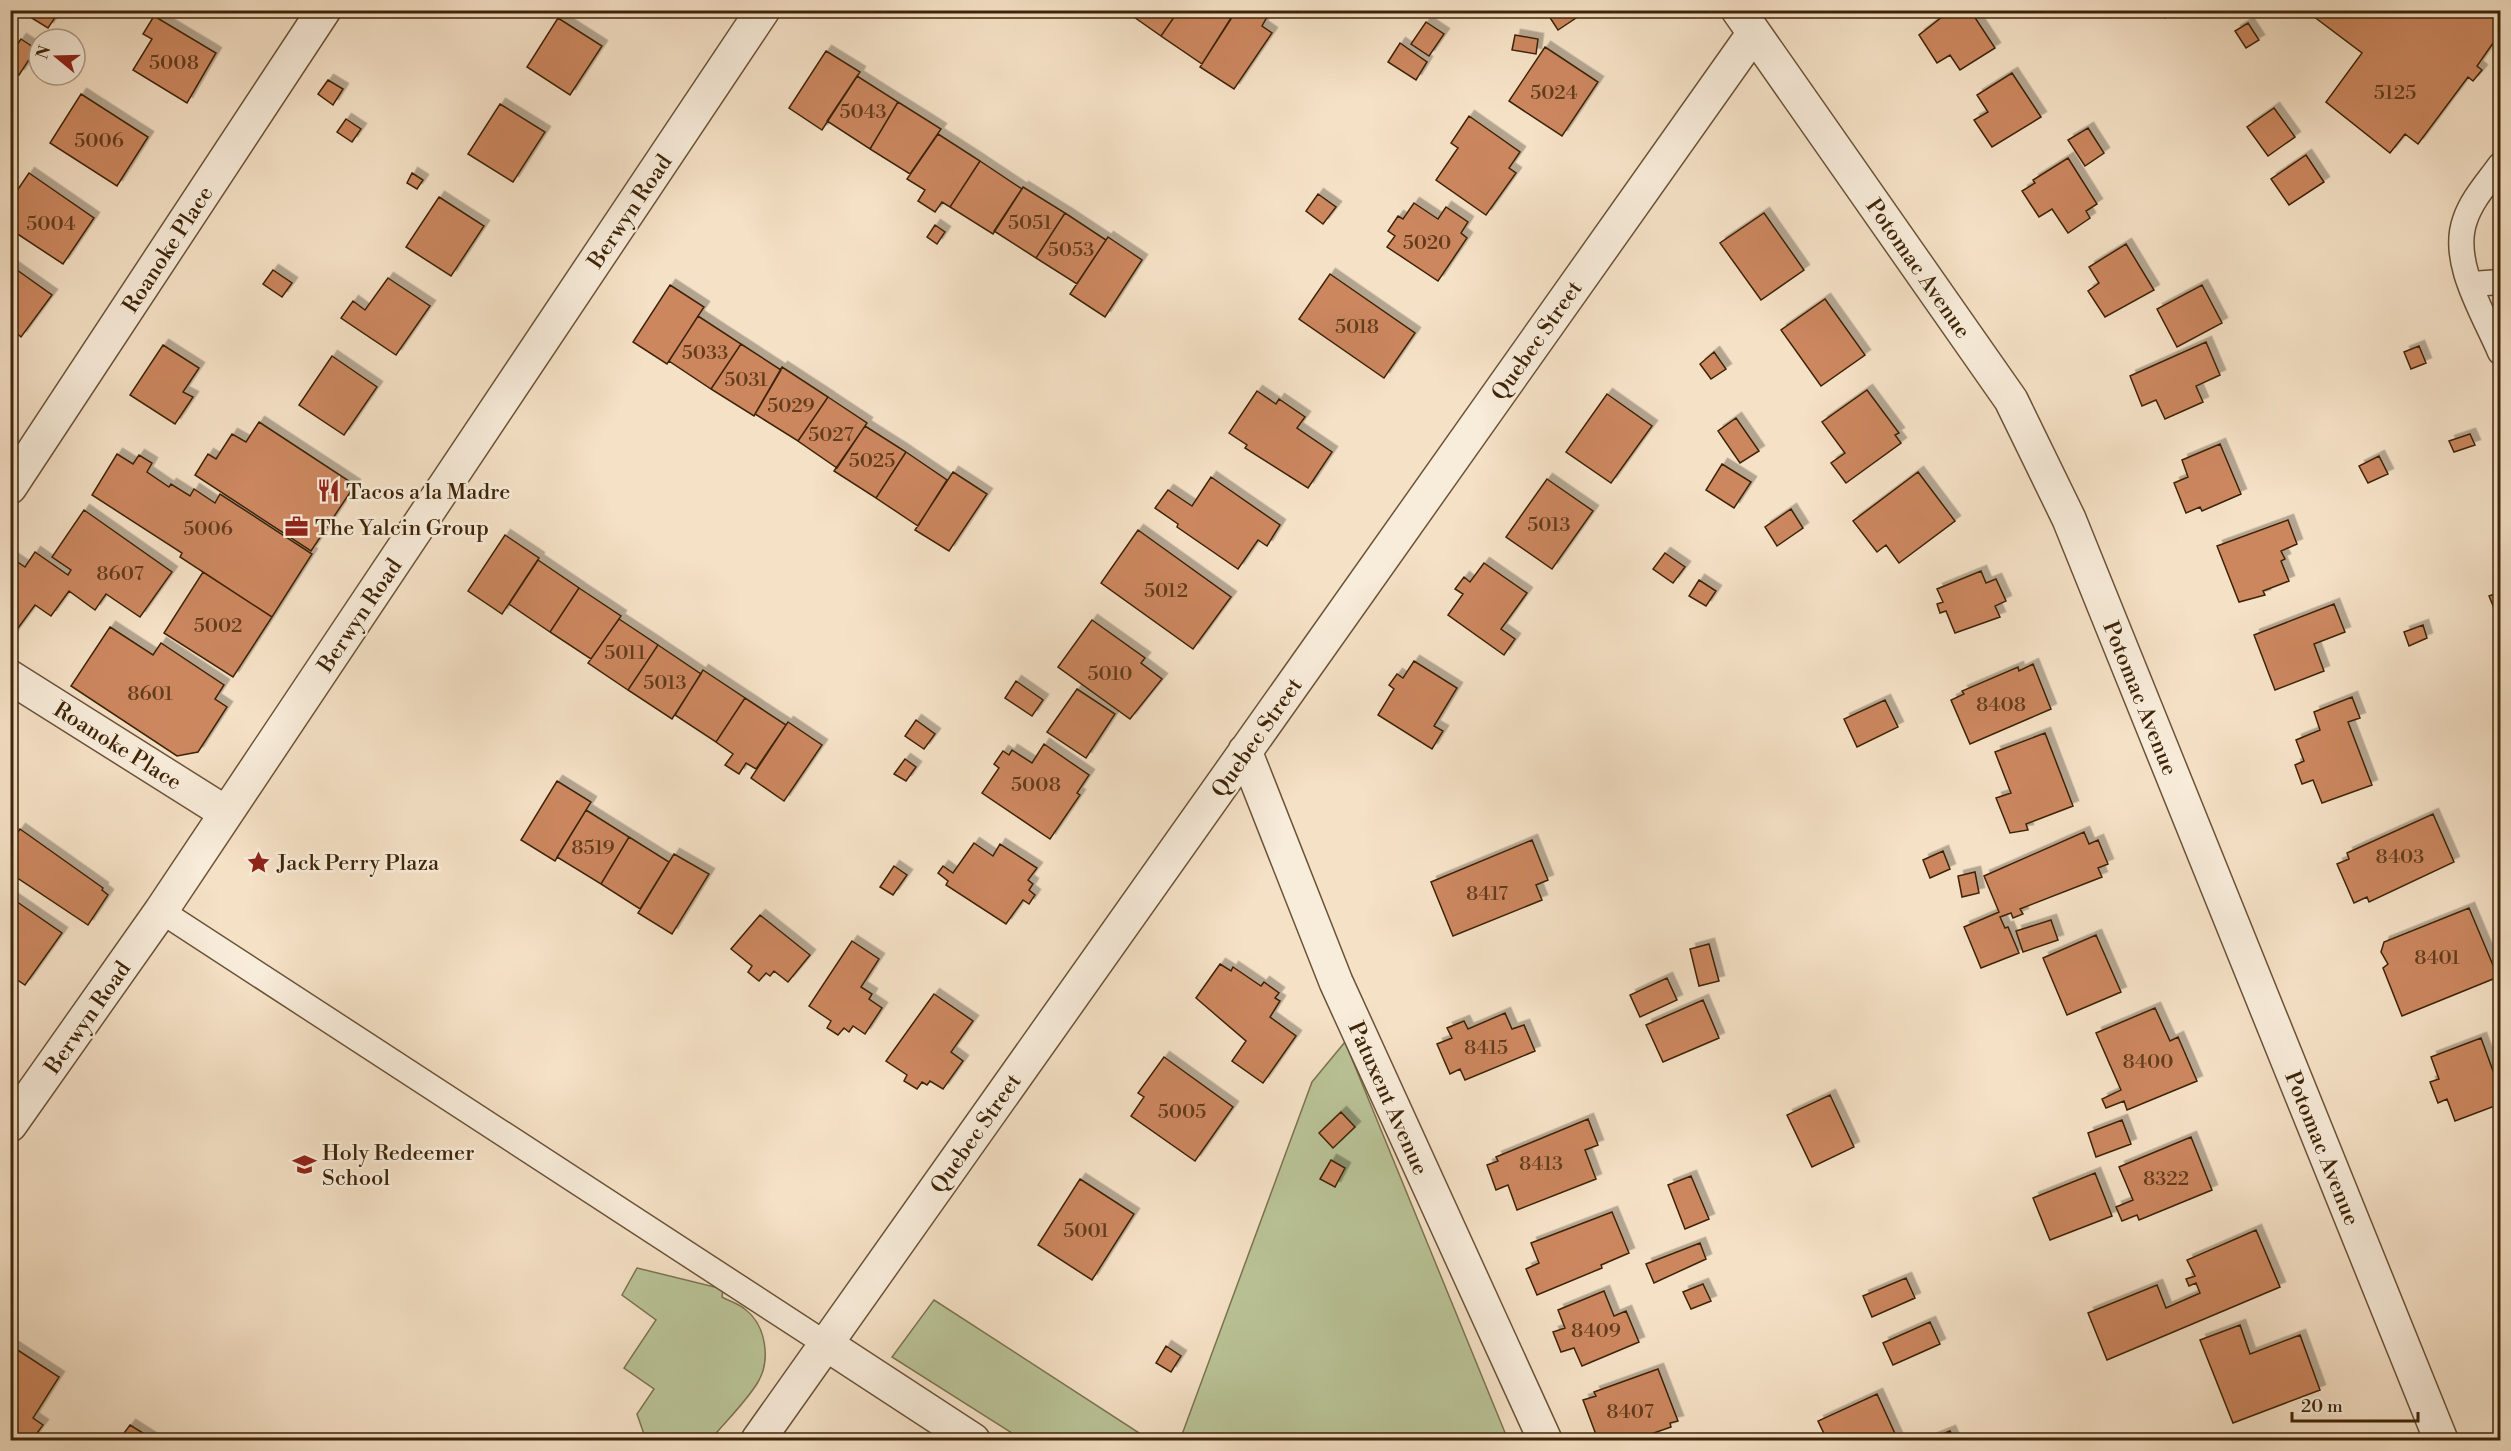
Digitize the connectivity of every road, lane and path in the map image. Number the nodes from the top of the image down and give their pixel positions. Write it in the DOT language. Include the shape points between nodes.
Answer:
graph roads {
  1 [pos="324,10"];
  2 [pos="763,10"];
  3 [pos="1746,22"];
  4 [pos="2500,165"];
  5 [pos="2500,282"];
  6 [pos="2472,285"];
  7 [pos="2500,352"];
  8 [pos="10,487"];
  9 [pos="10,677"];
  10 [pos="1245,752"];
  11 [pos="226,813"];
  12 [pos="161,911"];
  13 [pos="10,1125"];
  14 [pos="826,1344"];
  15 [pos="758,1440"];
  16 [pos="973,1440"];
  17 [pos="1545,1440"];
  18 [pos="2441,1440"];
  1 -- 8 [label="street, Roanoke Place"];
  2 -- 11 [label="street, Berwyn Road"];
  3 -- 10 [label="street, Quebec Street"];
  3 -- 18 [label="street, Potomac Avenue" via="2025,423 2074,530"];
  4 -- 6 [label="lane" via="2465,219 2461,238"];
  5 -- 6 [label="lane"];
  6 -- 7 [label="lane"];
  9 -- 11 [label="street, Roanoke Place"];
  10 -- 14 [label="street, Quebec Street"];
  10 -- 17 [label="street, Patuxent Avenue" via="1336,982"];
  11 -- 12 [label="street, Berwyn Road"];
  12 -- 13 [label="street, Berwyn Road"];
  12 -- 14 [label="lane"];
  14 -- 15 [label="street, Quebec Street"];
  14 -- 16 [label="street"];
}
